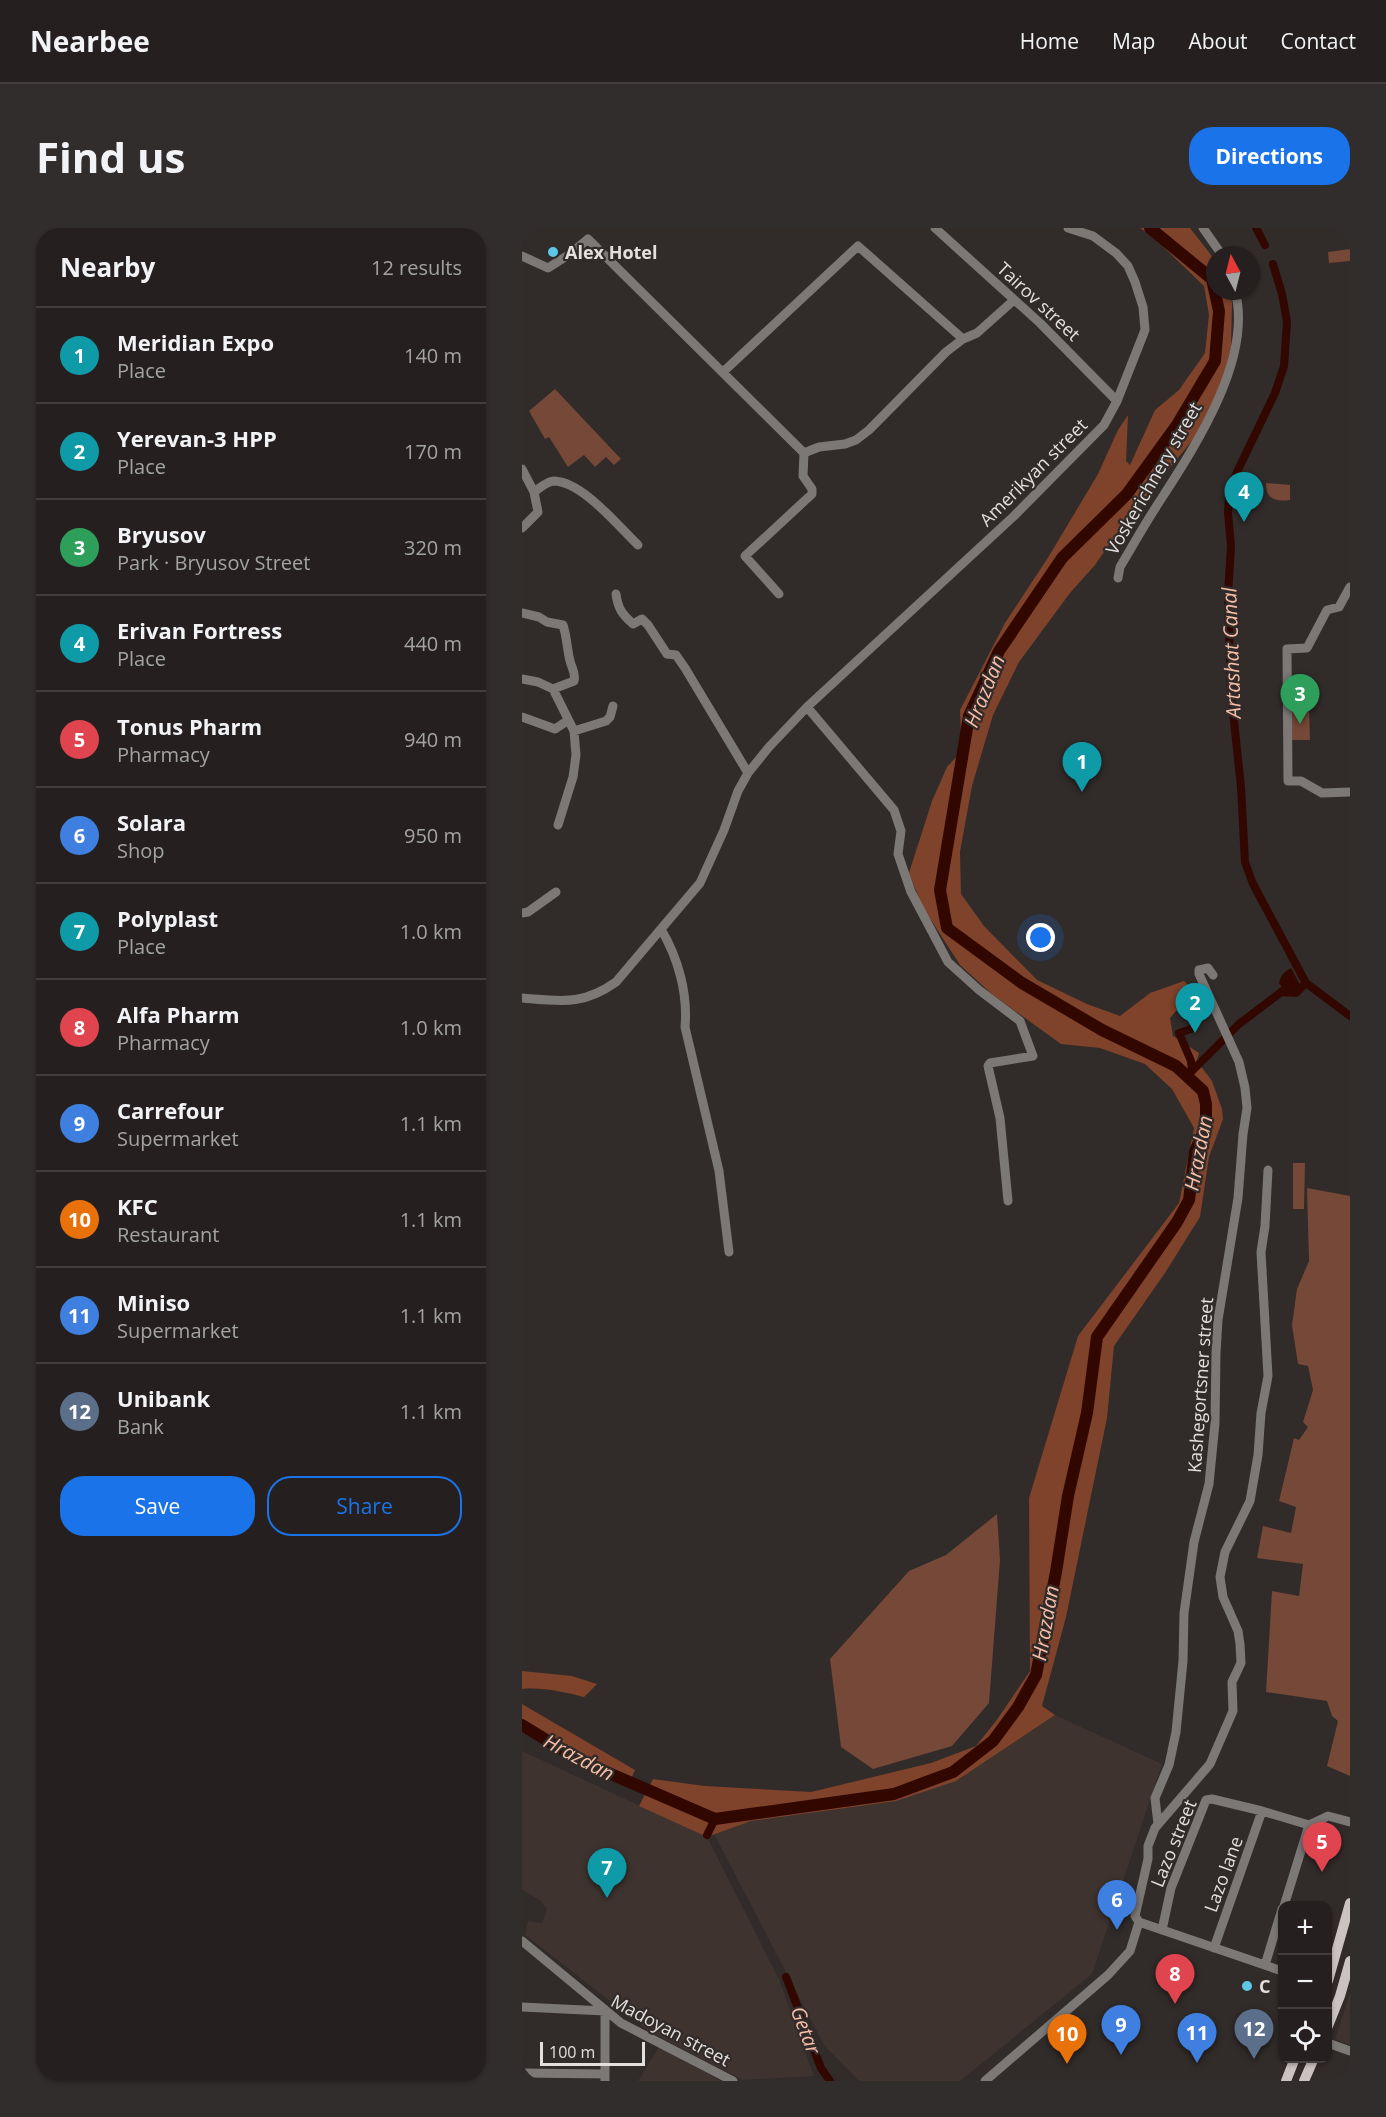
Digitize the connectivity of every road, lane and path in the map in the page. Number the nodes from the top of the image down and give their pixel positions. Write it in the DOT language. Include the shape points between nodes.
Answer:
graph roads {
  1 [pos="935,228"];
  2 [pos="1068,228"];
  3 [pos="1203,228"];
  4 [pos="1215,246"];
  5 [pos="522,256"];
  6 [pos="1014,300"];
  7 [pos="1237,300"];
  8 [pos="963,339"];
  9 [pos="723,372"];
  10 [pos="1117,401"];
  11 [pos="804,453"];
  12 [pos="522,469"];
  13 [pos="534,492"];
  14 [pos="522,528"];
  15 [pos="638,546"];
  16 [pos="1118,578"];
  17 [pos="1350,587"];
  18 [pos="616,594"];
  19 [pos="779,594"];
  20 [pos="522,613"];
  21 [pos="522,679"];
  22 [pos="553,689"];
  23 [pos="613,706"];
  24 [pos="807,707"];
  25 [pos="522,717"];
  26 [pos="567,721"];
  27 [pos="574,731"];
  28 [pos="748,774"];
  29 [pos="1350,792"];
  30 [pos="558,825"];
  31 [pos="556,892"];
  32 [pos="522,913"];
  33 [pos="661,929"];
  34 [pos="1213,975"];
  35 [pos="522,998"];
  36 [pos="1268,1170"];
  37 [pos="1008,1201"];
  38 [pos="729,1252"];
  39 [pos="1262,1811"];
  40 [pos="1350,1822"];
  41 [pos="1158,1824"];
  42 [pos="1309,1826"];
  43 [pos="1285,1901"];
  44 [pos="1350,1903"];
  45 [pos="1139,1922"];
  46 [pos="1278,1923"];
  47 [pos="1162,1930"];
  48 [pos="522,1941"];
  49 [pos="1214,1948"];
  50 [pos="1350,1961"];
  51 [pos="1265,1965"];
  52 [pos="1332,1967"];
  53 [pos="1278,1970"];
  54 [pos="522,2007"];
  55 [pos="605,2011"];
  56 [pos="1332,2016"];
  57 [pos="1332,2044"];
  58 [pos="1350,2051"];
  59 [pos="1293,2063"];
  60 [pos="1312,2063"];
  61 [pos="522,2073"];
  62 [pos="605,2078"];
  63 [pos="733,2081"];
  64 [pos="985,2081"];
  65 [pos="1286,2081"];
  66 [pos="1304,2081"];
  1 -- 6 [label="street, Tairov street"];
  2 -- 10 [label="street, Amerikyan street" via="1093,236 1116,253 1136,282 1144,330"];
  3 -- 4 [label="street"];
  5 -- 9 [label="street" via="548,268 588,239"];
  6 -- 8 [label="street" via="977,333"];
  6 -- 10 [label="street, Tairov street"];
  7 -- 16 [label="street, Voskerichnery street" via="1238,337 1203,432 1120,567"];
  8 -- 9 [label="street" via="858,246"];
  8 -- 11 [label="street" via="870,430 856,440"];
  9 -- 11 [label="street"];
  10 -- 24 [label="street, Amerikyan street" via="1104,425 1014,516"];
  11 -- 19 [label="street" via="804,476 812,494 745,556"];
  12 -- 13 [label="street"];
  13 -- 14 [label="street" via="538,512"];
  13 -- 15 [label="street" via="556,481 585,493"];
  17 -- 29 [label="street" via="1338,606 1327,609 1307,648 1287,649 1288,782 1301,781 1322,793"];
  18 -- 28 [label="street" via="621,614 633,624 642,619 667,654 676,656 685,668"];
  20 -- 22 [label="street" via="563,625 567,634 576,676 574,681"];
  21 -- 22 [label="street"];
  22 -- 26 [label="street"];
  23 -- 27 [label="street" via="606,720"];
  24 -- 28 [label="street, Amerikyan street"];
  24 -- 37 [label="street" via="894,810 901,831 898,854 911,892 948,962 1020,1021 1033,1056 988,1066 1000,1118"];
  25 -- 26 [label="street" via="555,729"];
  26 -- 27 [label="street"];
  27 -- 30 [label="street" via="573,777"];
  28 -- 33 [label="street, Amerikyan street" via="700,883"];
  31 -- 32 [label="street"];
  33 -- 35 [label="street, Amerikyan street" via="616,982 600,993 579,1001"];
  33 -- 38 [label="street" via="674,951 687,1006 685,1027 719,1171"];
  34 -- 41 [label="street, Kashegortsner street" via="1208,968 1198,974 1239,1062 1247,1108 1238,1198 1218,1320 1209,1485 1194,1542 1184,1613 1176,1732 1169,1765 1155,1798"];
  36 -- 41 [label="street, Kashegortsner street" via="1262,1266 1268,1376 1250,1502 1225,1552 1220,1577 1240,1644 1241,1663 1232,1682 1233,1711 1210,1764"];
  39 -- 42 [label="street, Lazo street"];
  39 -- 47 [label="street, Lazo street" via="1206,1800 1175,1877"];
  39 -- 49 [label="street, Lazo lane"];
  40 -- 42 [label="street" via="1328,1816"];
  41 -- 45 [label="street, Kashegortsner street" via="1148,1846 1135,1916"];
  42 -- 43 [label="street"];
  44 -- 52 [label="main road"];
  45 -- 47 [label="street"];
  45 -- 64 [label="street, Kashegortsner street" via="1130,1951 1108,1975"];
  46 -- 51 [label="street"];
  47 -- 49 [label="street"];
  48 -- 55 [label="street"];
  49 -- 51 [label="street"];
  50 -- 56 [label="main road"];
  51 -- 53 [label="street"];
  54 -- 55 [label="street, Madoyan street"];
  55 -- 62 [label="street"];
  55 -- 63 [label="street, Madoyan street"];
  57 -- 58 [label="street"];
  59 -- 65 [label="main road"];
  60 -- 66 [label="main road"];
  61 -- 62 [label="street"];
}
